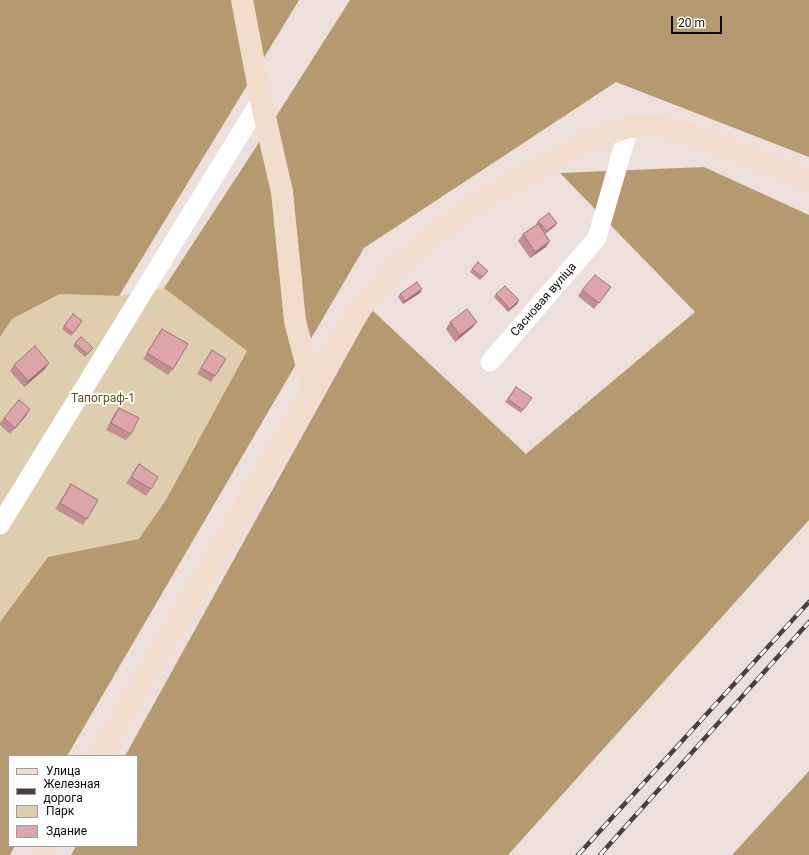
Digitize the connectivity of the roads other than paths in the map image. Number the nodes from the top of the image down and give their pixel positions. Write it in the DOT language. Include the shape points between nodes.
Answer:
graph roads {
  1 [pos="242,0"];
  2 [pos="261,100"];
  3 [pos="629,127"];
  4 [pos="809,180"];
  5 [pos="490,362"];
  6 [pos="313,390"];
  7 [pos="0,525"];
  8 [pos="100,755"];
  1 -- 2 [label="street"];
  2 -- 6 [label="street" via="282,192 295,321"];
  2 -- 7 [label="street"];
  3 -- 4 [label="street" via="663,127 695,136"];
  3 -- 5 [label="street, Сасновая вуліца" via="597,238"];
  3 -- 6 [label="street" via="590,140 482,200 432,236 397,266 362,307 336,347"];
  6 -- 8 [label="street"];
}
